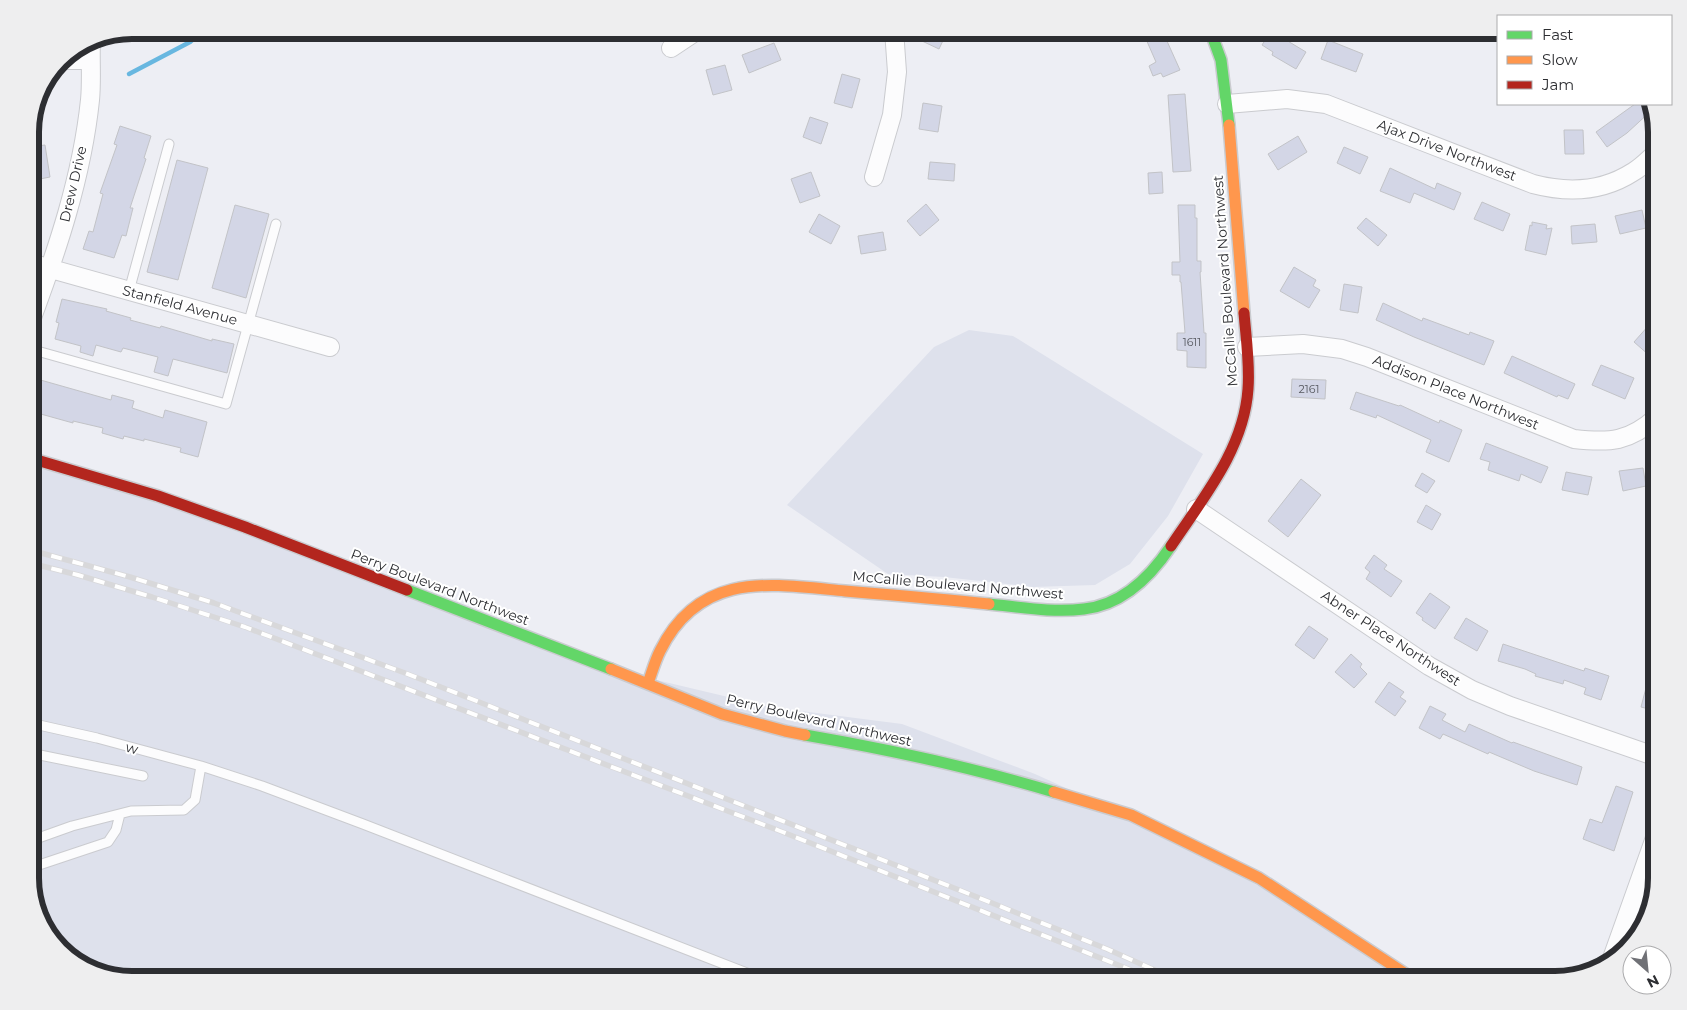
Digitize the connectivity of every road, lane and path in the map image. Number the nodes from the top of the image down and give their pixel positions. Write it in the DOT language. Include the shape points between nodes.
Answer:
graph roads {
  1 [pos="684,39"];
  2 [pos="895,39"];
  3 [pos="1213,39"];
  4 [pos="91,48"];
  5 [pos="671,48"];
  6 [pos="73,60"];
  7 [pos="90,60"];
  8 [pos="1227,104"];
  9 [pos="170,144"];
  10 [pos="1648,160"];
  11 [pos="874,177"];
  12 [pos="276,224"];
  13 [pos="39,266"];
  14 [pos="50,270"];
  15 [pos="129,292"];
  16 [pos="39,299"];
  17 [pos="249,325"];
  18 [pos="330,347"];
  19 [pos="1246,347"];
  20 [pos="39,352"];
  21 [pos="1648,424"];
  22 [pos="39,461"];
  23 [pos="1196,510"];
  24 [pos="648,683"];
  25 [pos="39,725"];
  26 [pos="1648,754"];
  27 [pos="39,755"];
  28 [pos="201,766"];
  29 [pos="142,776"];
  30 [pos="120,814"];
  31 [pos="39,837"];
  32 [pos="1648,857"];
  33 [pos="39,865"];
  34 [pos="1615,949"];
  35 [pos="742,971"];
  36 [pos="1401,971"];
  1 -- 5 [label="street"];
  2 -- 11 [label="street" via="897,72 892,115"];
  3 -- 8 [label="street, McCallie Boulevard Northwest" via="1221,60"];
  4 -- 7 [label="street, Drew Drive"];
  6 -- 7 [label="street"];
  7 -- 14 [label="street, Drew Drive" via="90,98 76,184"];
  8 -- 10 [label="street, Ajax Drive Northwest" via="1287,99 1326,104 1552,189 1575,191 1606,186 1634,172"];
  8 -- 19 [label="street, McCallie Boulevard Northwest"];
  9 -- 15 [label="lane"];
  12 -- 17 [label="lane"];
  13 -- 14 [label="street, Stanfield Avenue"];
  14 -- 15 [label="street, Stanfield Avenue"];
  14 -- 16 [label="street, Drew Drive"];
  15 -- 17 [label="street, Stanfield Avenue"];
  17 -- 18 [label="street, Stanfield Avenue"];
  17 -- 20 [label="lane" via="226,404"];
  19 -- 21 [label="street, Addison Place Northwest" via="1303,344 1342,349 1574,439 1601,442 1626,437"];
  19 -- 23 [label="street, McCallie Boulevard Northwest" via="1248,390 1240,430 1225,464"];
  22 -- 24 [label="street, Perry Boulevard Northwest" via="158,496 245,527"];
  23 -- 24 [label="street, McCallie Boulevard Northwest" via="1160,563 1144,580 1117,599 1086,609 1058,610 773,584 729,589 699,604 678,623 660,650"];
  23 -- 26 [label="street, Abner Place Northwest" via="1429,666 1472,690"];
  24 -- 36 [label="street, Perry Boulevard Northwest" via="722,714 785,731 1015,780 1132,815 1258,878"];
  25 -- 28 [label="lane, w"];
  27 -- 29 [label="lane"];
  28 -- 30 [label="lane" via="195,800 184,810"];
  28 -- 35 [label="lane, w" via="303,801"];
  30 -- 31 [label="lane"];
  30 -- 33 [label="lane" via="116,830 108,842"];
  32 -- 34 [label="street"];
}
